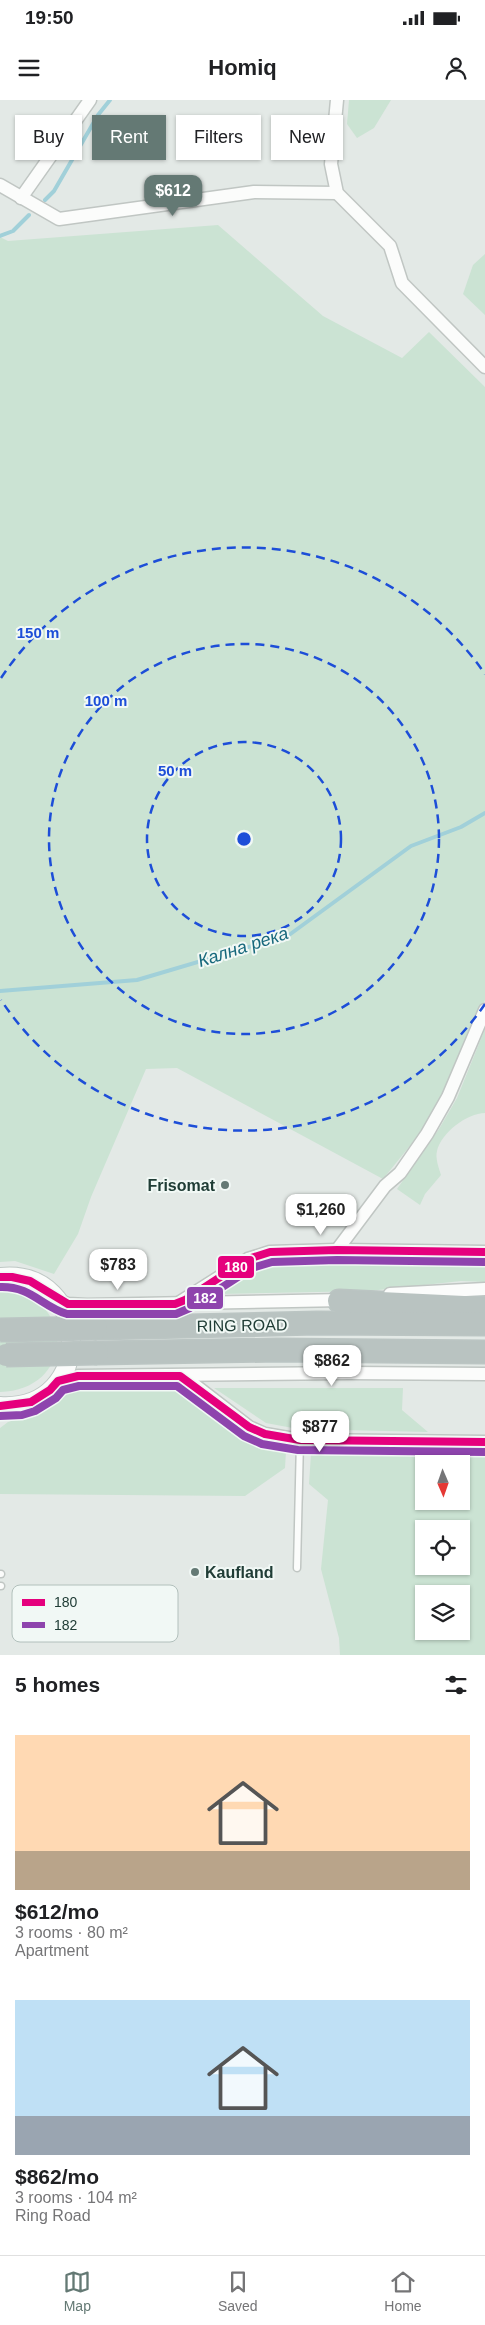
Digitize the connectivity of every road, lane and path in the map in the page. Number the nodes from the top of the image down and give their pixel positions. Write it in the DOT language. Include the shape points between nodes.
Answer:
graph roads {
  1 [pos="90,100"];
  2 [pos="337,100"];
  3 [pos="0,185"];
  4 [pos="337,193"];
  5 [pos="22,198"];
  6 [pos="485,367"];
  7 [pos="485,1010"];
  8 [pos="337,1250"];
  9 [pos="485,1252"];
  10 [pos="0,1277"];
  11 [pos="485,1289"];
  12 [pos="57,1300"];
  13 [pos="338,1301"];
  14 [pos="175,1304"];
  15 [pos="485,1308"];
  16 [pos="485,1324"];
  17 [pos="0,1330"];
  18 [pos="485,1352"];
  19 [pos="0,1355"];
  20 [pos="485,1374"];
  21 [pos="180,1376"];
  22 [pos="58,1382"];
  23 [pos="3,1409"];
  24 [pos="300,1440"];
  25 [pos="485,1442"];
  26 [pos="297,1568"];
  1 -- 5 [label="street"];
  2 -- 4 [label="street" via="331,164"];
  3 -- 5 [label="street"];
  4 -- 5 [label="street" via="254,192 59,219"];
  4 -- 6 [label="street" via="390,246 402,283"];
  7 -- 8 [label="street" via="448,1097 427,1134"];
  8 -- 9 [label="street"];
  8 -- 14 [label="street" via="270,1252 248,1259"];
  10 -- 12 [label="street" via="29,1280 46,1289"];
  11 -- 13 [label="street"];
  12 -- 14 [label="street" via="86,1305"];
  12 -- 22 [label="street" via="68,1319 72,1340 68,1362"];
  13 -- 14 [label="street"];
  13 -- 15 [label="highway"];
  16 -- 17 [label="highway, RING ROAD, bridge" via="317,1323"];
  18 -- 19 [label="highway, RING ROAD, bridge" via="277,1350"];
  20 -- 21 [label="street"];
  21 -- 22 [label="street" via="78,1376"];
  21 -- 24 [label="street" via="249,1427 264,1434"];
  22 -- 23 [label="street" via="31,1402"];
  24 -- 25 [label="street"];
  24 -- 26 [label="lane"];
}
